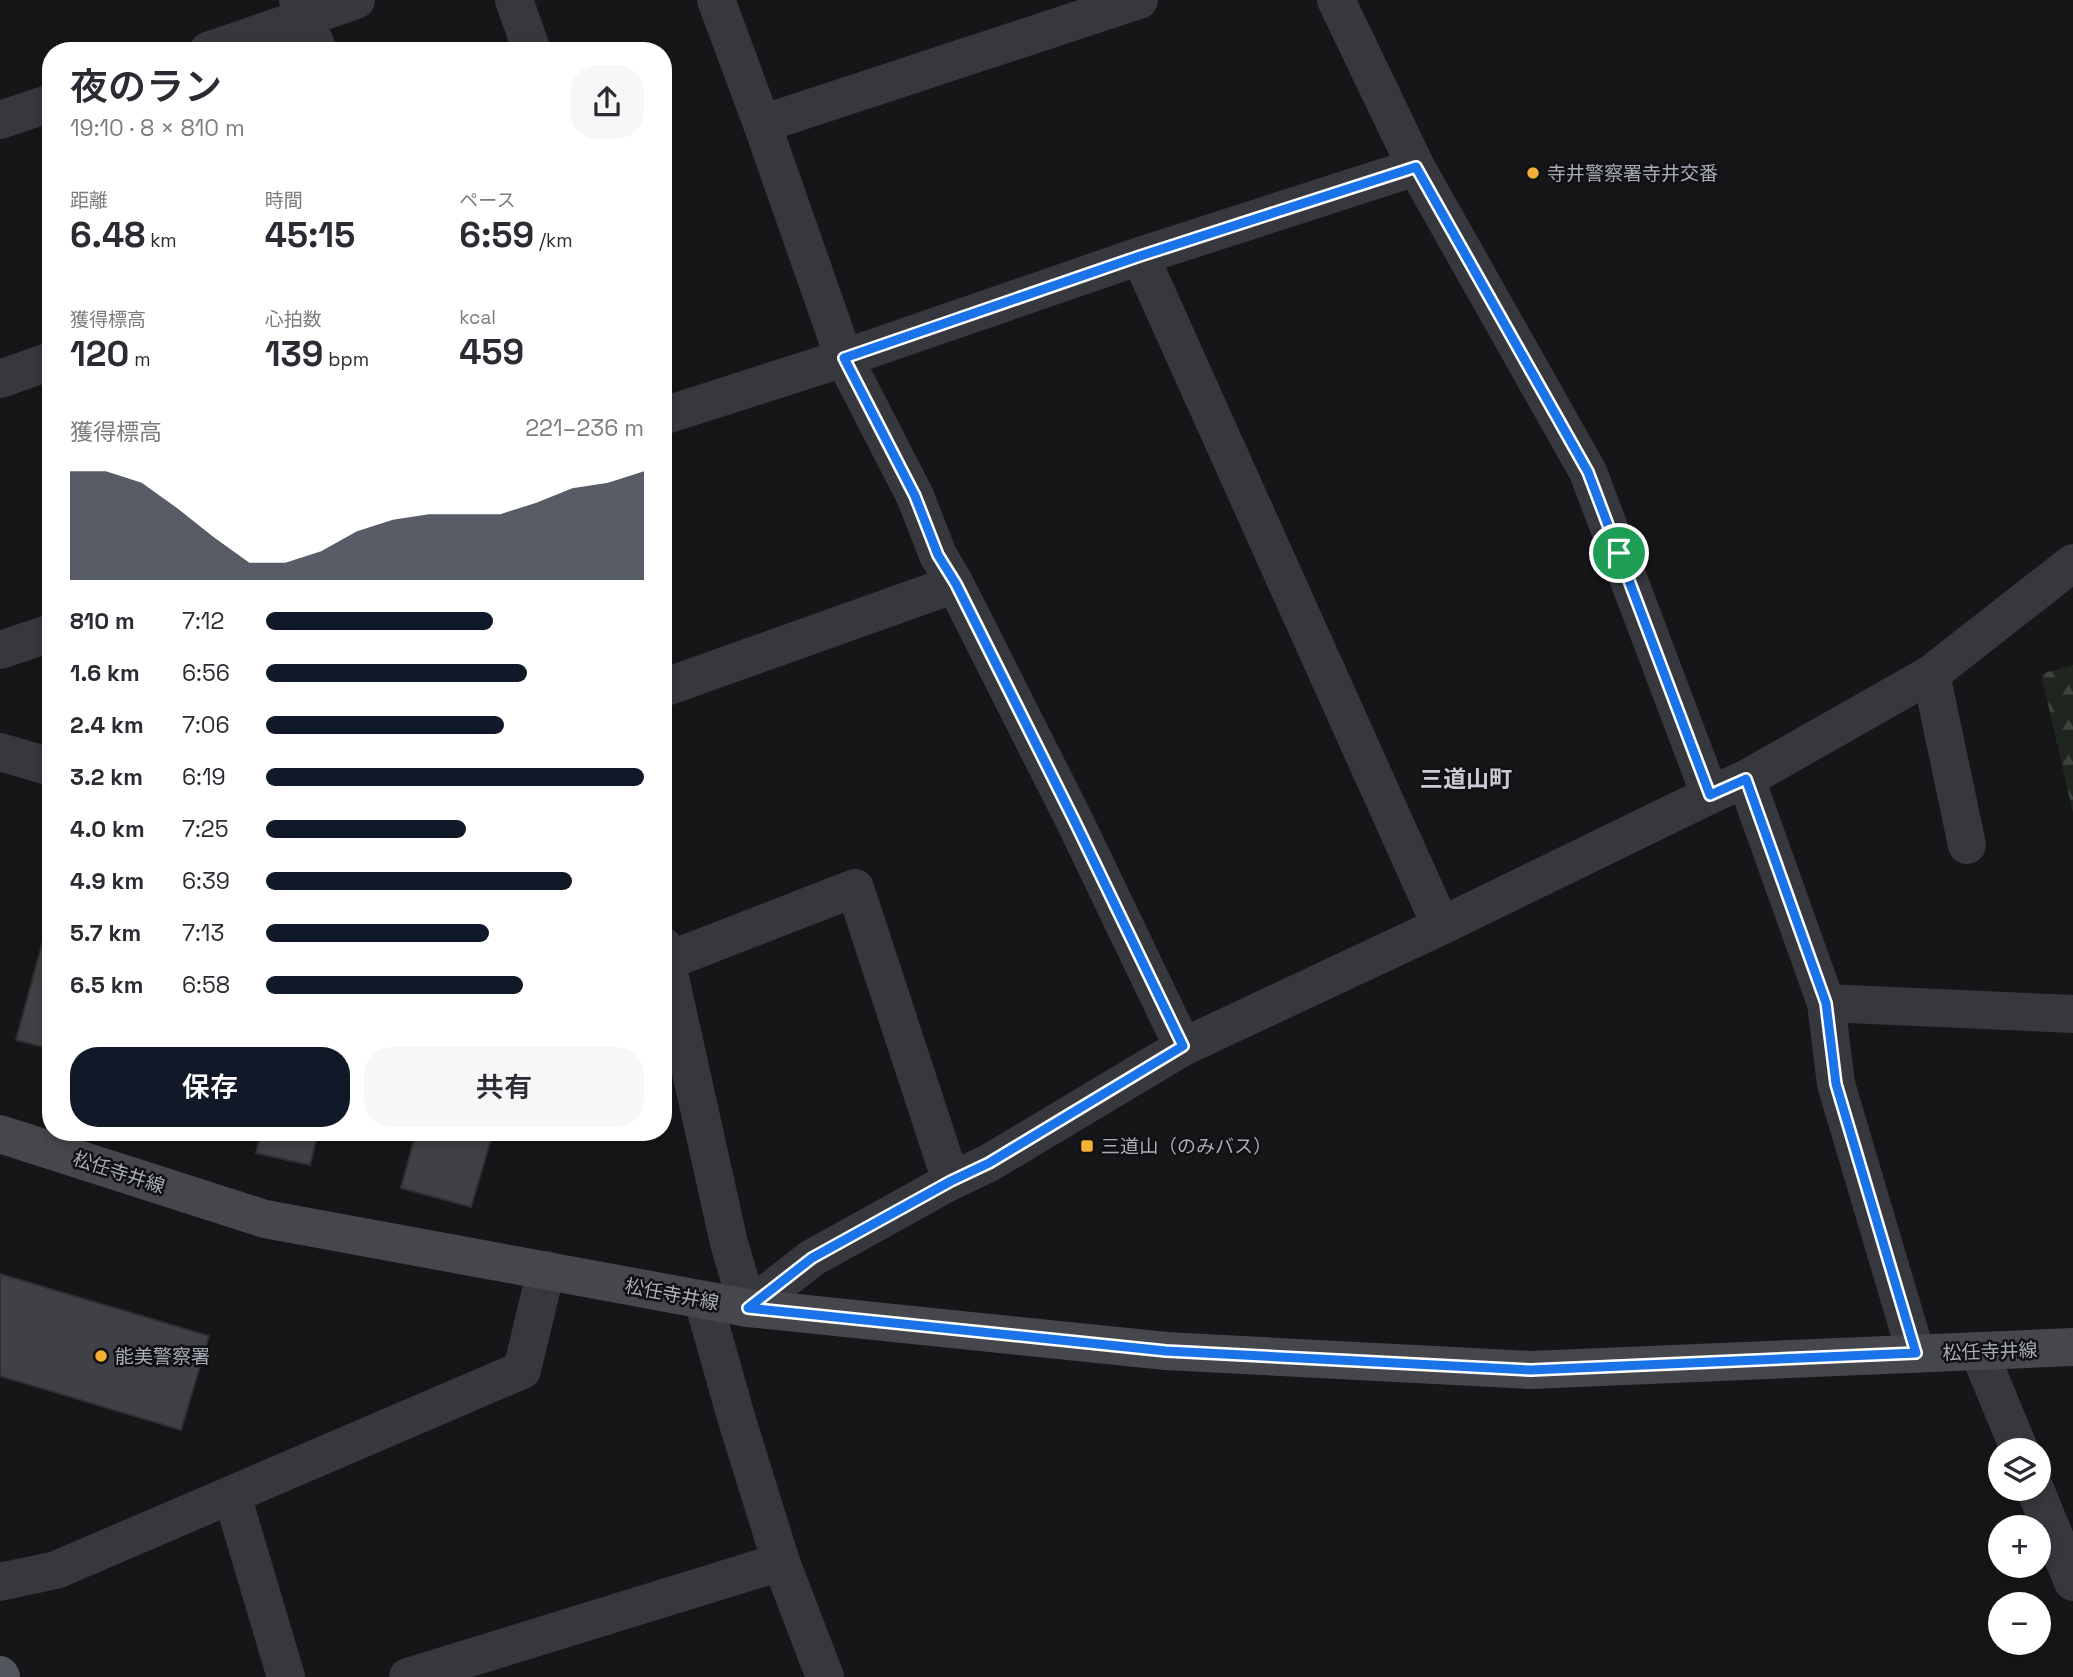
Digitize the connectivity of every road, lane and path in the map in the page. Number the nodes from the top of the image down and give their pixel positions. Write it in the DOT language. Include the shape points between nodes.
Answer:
graph roads {
  1 [pos="356,0"];
  2 [pos="514,0"];
  3 [pos="716,0"];
  4 [pos="1139,0"];
  5 [pos="1336,0"];
  6 [pos="307,23"];
  7 [pos="240,42"];
  8 [pos="529,42"];
  9 [pos="42,106"];
  10 [pos="0,120"];
  11 [pos="762,124"];
  12 [pos="1416,167"];
  13 [pos="1140,256"];
  14 [pos="844,358"];
  15 [pos="42,364"];
  16 [pos="0,379"];
  17 [pos="672,413"];
  18 [pos="2073,563"];
  19 [pos="956,584"];
  20 [pos="42,636"];
  21 [pos="0,650"];
  22 [pos="1931,674"];
  23 [pos="672,685"];
  24 [pos="0,752"];
  25 [pos="42,764"];
  26 [pos="1746,779"];
  27 [pos="1710,795"];
  28 [pos="1968,845"];
  29 [pos="1441,926"];
  30 [pos="672,947"];
  31 [pos="672,986"];
  32 [pos="1826,1003"];
  33 [pos="2073,1014"];
  34 [pos="1183,1046"];
  35 [pos="0,1134"];
  36 [pos="951,1181"];
  37 [pos="546,1270"];
  38 [pos="703,1300"];
  39 [pos="748,1308"];
  40 [pos="2073,1347"];
  41 [pos="1979,1352"];
  42 [pos="1916,1353"];
  43 [pos="2015,1438"];
  44 [pos="232,1495"];
  45 [pos="2040,1501"];
  46 [pos="782,1562"];
  47 [pos="0,1582"];
  48 [pos="2073,1582"];
  49 [pos="286,1677"];
  50 [pos="408,1677"];
  51 [pos="825,1677"];
  1 -- 6 [label="street"];
  2 -- 8 [label="street"];
  3 -- 11 [label="street"];
  4 -- 11 [label="street"];
  5 -- 12 [label="street"];
  6 -- 7 [label="street"];
  9 -- 10 [label="street"];
  11 -- 14 [label="street"];
  12 -- 13 [label="street"];
  12 -- 27 [label="street" via="1588,472"];
  13 -- 14 [label="street"];
  13 -- 29 [label="street"];
  14 -- 17 [label="street"];
  14 -- 19 [label="street"];
  15 -- 16 [label="street"];
  18 -- 22 [label="street"];
  19 -- 23 [label="street"];
  19 -- 34 [label="street"];
  20 -- 21 [label="street"];
  22 -- 26 [label="street"];
  22 -- 28 [label="street"];
  24 -- 25 [label="street"];
  26 -- 27 [label="street"];
  26 -- 32 [label="street"];
  27 -- 29 [label="street"];
  29 -- 34 [label="street"];
  30 -- 36 [label="street" via="855,888"];
  31 -- 39 [label="street"];
  32 -- 33 [label="street"];
  32 -- 42 [label="street" via="1836,1084"];
  34 -- 36 [label="street" via="989,1163"];
  35 -- 37 [label="main road, 松任寺井線" via="265,1219"];
  36 -- 39 [label="street" via="812,1258"];
  37 -- 38 [label="main road, 松任寺井線"];
  37 -- 44 [label="street" via="522,1370"];
  38 -- 39 [label="main road, 松任寺井線"];
  38 -- 46 [label="street"];
  39 -- 42 [label="main road, 松任寺井線" via="1166,1351 1531,1370"];
  40 -- 41 [label="main road, 松任寺井線"];
  41 -- 42 [label="main road, 松任寺井線"];
  41 -- 43 [label="street"];
  44 -- 47 [label="street" via="56,1570"];
  44 -- 49 [label="street"];
  45 -- 48 [label="street"];
  46 -- 50 [label="street"];
  46 -- 51 [label="street"];
}
